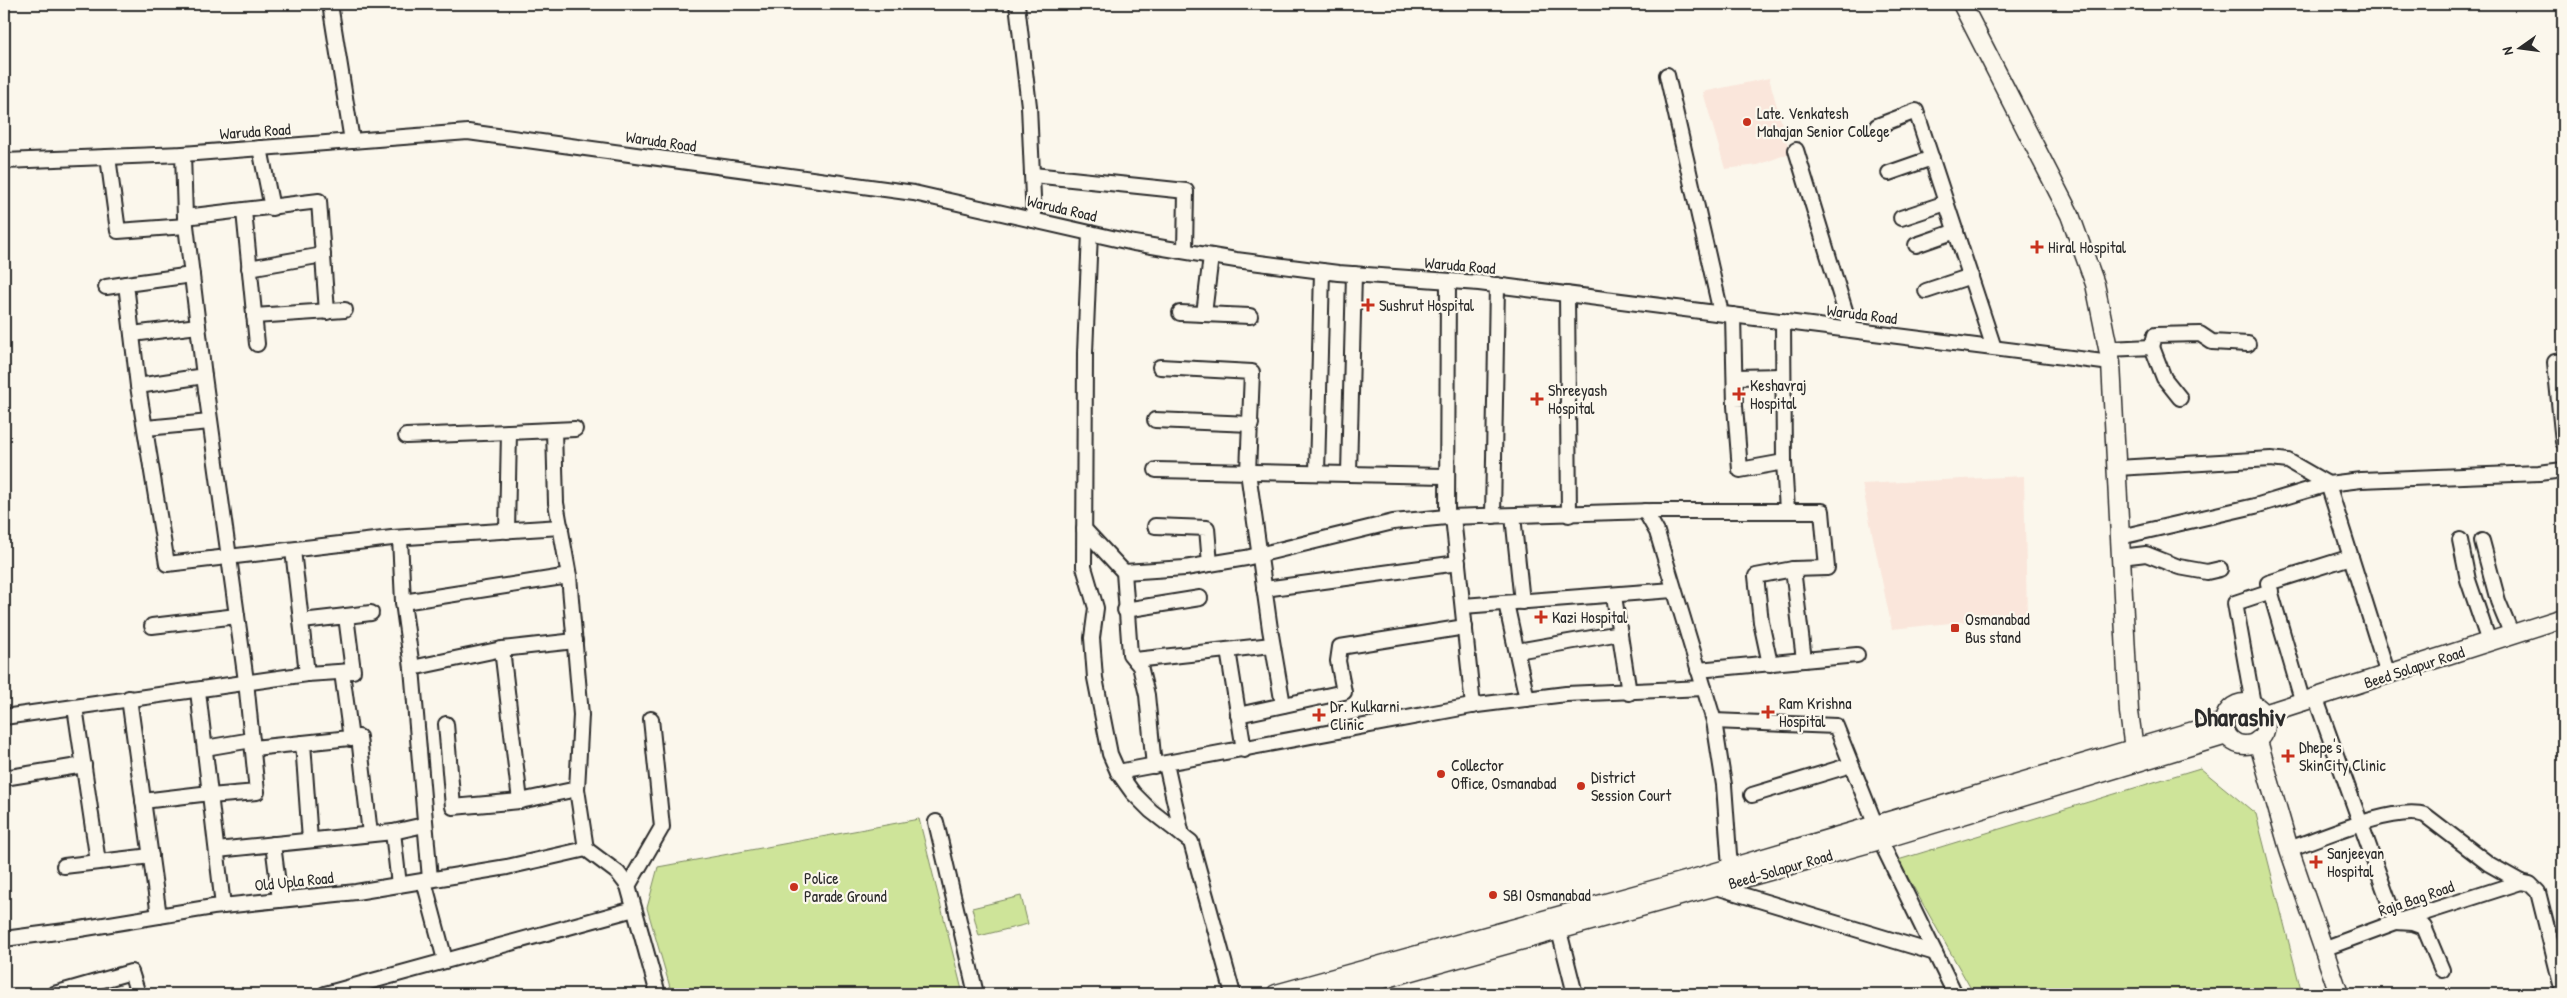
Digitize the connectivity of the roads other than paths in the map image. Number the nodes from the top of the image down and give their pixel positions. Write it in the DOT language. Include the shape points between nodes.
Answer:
graph roads {
  1 [pos="330,4"];
  2 [pos="1017,4"];
  3 [pos="1962,4"];
  4 [pos="1667,75"];
  5 [pos="1877,126"];
  6 [pos="352,141"];
  7 [pos="260,148"];
  8 [pos="1796,150"];
  9 [pos="183,154"];
  10 [pos="108,157"];
  11 [pos="1932,158"];
  12 [pos="4,161"];
  13 [pos="1889,173"];
  14 [pos="1033,175"];
  15 [pos="1946,203"];
  16 [pos="272,208"];
  17 [pos="244,211"];
  18 [pos="1901,218"];
  19 [pos="1034,220"];
  20 [pos="185,221"];
  21 [pos="1956,231"];
  22 [pos="1090,233"];
  23 [pos="1916,245"];
  24 [pos="1185,252"];
  25 [pos="323,255"];
  26 [pos="1210,256"];
  27 [pos="249,268"];
  28 [pos="1322,270"];
  29 [pos="1354,274"];
  30 [pos="192,275"];
  31 [pos="1971,276"];
  32 [pos="1448,281"];
  33 [pos="126,284"];
  34 [pos="1497,285"];
  35 [pos="106,287"];
  36 [pos="1926,291"];
  37 [pos="1567,294"];
  38 [pos="345,310"];
  39 [pos="326,312"];
  40 [pos="1180,313"];
  41 [pos="1204,314"];
  42 [pos="1727,314"];
  43 [pos="254,316"];
  44 [pos="1250,316"];
  45 [pos="1783,321"];
  46 [pos="198,326"];
  47 [pos="1852,330"];
  48 [pos="132,334"];
  49 [pos="256,344"];
  50 [pos="2248,344"];
  51 [pos="2152,347"];
  52 [pos="1994,348"];
  53 [pos="2110,356"];
  54 [pos="2563,361"];
  55 [pos="1160,367"];
  56 [pos="204,376"];
  57 [pos="1783,376"];
  58 [pos="1735,377"];
  59 [pos="138,386"];
  60 [pos="2180,398"];
  61 [pos="2562,411"];
  62 [pos="1155,420"];
  63 [pos="210,422"];
  64 [pos="1251,424"];
  65 [pos="146,428"];
  66 [pos="575,429"];
  67 [pos="554,430"];
  68 [pos="509,432"];
  69 [pos="406,436"];
  70 [pos="2563,442"];
  71 [pos="1784,462"];
  72 [pos="2118,468"];
  73 [pos="1156,470"];
  74 [pos="2563,470"];
  75 [pos="1248,472"];
  76 [pos="1317,473"];
  77 [pos="1349,474"];
  78 [pos="1445,476"];
  79 [pos="2328,484"];
  80 [pos="1787,510"];
  81 [pos="1645,511"];
  82 [pos="1569,514"];
  83 [pos="1493,516"];
  84 [pos="1513,516"];
  85 [pos="1450,517"];
  86 [pos="1154,526"];
  87 [pos="561,527"];
  88 [pos="1084,529"];
  89 [pos="507,531"];
  90 [pos="2120,537"];
  91 [pos="400,538"];
  92 [pos="2460,540"];
  93 [pos="2482,541"];
  94 [pos="293,550"];
  95 [pos="1260,555"];
  96 [pos="2121,557"];
  97 [pos="2351,557"];
  98 [pos="229,558"];
  99 [pos="1458,563"];
  100 [pos="1210,564"];
  101 [pos="2220,569"];
  102 [pos="1793,570"];
  103 [pos="1124,572"];
  104 [pos="570,576"];
  105 [pos="1264,589"];
  106 [pos="1673,590"];
  107 [pos="2271,591"];
  108 [pos="1614,596"];
  109 [pos="1200,598"];
  110 [pos="403,602"];
  111 [pos="1522,602"];
  112 [pos="1506,603"];
  113 [pos="1463,606"];
  114 [pos="1125,610"];
  115 [pos="371,613"];
  116 [pos="237,616"];
  117 [pos="346,616"];
  118 [pos="2563,618"];
  119 [pos="302,621"];
  120 [pos="152,626"];
  121 [pos="1465,627"];
  122 [pos="1620,633"];
  123 [pos="2512,635"];
  124 [pos="575,641"];
  125 [pos="2489,642"];
  126 [pos="1272,645"];
  127 [pos="502,649"];
  128 [pos="1228,650"];
  129 [pos="1517,651"];
  130 [pos="1857,654"];
  131 [pos="1135,660"];
  132 [pos="1804,660"];
  133 [pos="1770,664"];
  134 [pos="412,668"];
  135 [pos="1698,670"];
  136 [pos="342,672"];
  137 [pos="307,674"];
  138 [pos="2388,675"];
  139 [pos="246,682"];
  140 [pos="1704,688"];
  141 [pos="198,691"];
  142 [pos="1629,693"];
  143 [pos="129,698"];
  144 [pos="1527,699"];
  145 [pos="2310,700"];
  146 [pos="1283,705"];
  147 [pos="1473,706"];
  148 [pos="75,707"];
  149 [pos="2259,709"];
  150 [pos="1238,715"];
  151 [pos="4,717"];
  152 [pos="650,720"];
  153 [pos="1714,721"];
  154 [pos="446,724"];
  155 [pos="2226,728"];
  156 [pos="351,739"];
  157 [pos="303,743"];
  158 [pos="2253,743"];
  159 [pos="253,744"];
  160 [pos="205,748"];
  161 [pos="2134,749"];
  162 [pos="1244,750"];
  163 [pos="84,765"];
  164 [pos="1160,765"];
  165 [pos="1851,765"];
  166 [pos="1118,772"];
  167 [pos="4,775"];
  168 [pos="578,789"];
  169 [pos="210,795"];
  170 [pos="1752,795"];
  171 [pos="143,801"];
  172 [pos="520,801"];
  173 [pos="936,822"];
  174 [pos="424,825"];
  175 [pos="2360,825"];
  176 [pos="393,832"];
  177 [pos="1878,833"];
  178 [pos="370,834"];
  179 [pos="1182,835"];
  180 [pos="310,840"];
  181 [pos="273,844"];
  182 [pos="586,849"];
  183 [pos="2289,849"];
  184 [pos="217,850"];
  185 [pos="151,856"];
  186 [pos="98,862"];
  187 [pos="64,866"];
  188 [pos="1730,868"];
  189 [pos="427,880"];
  190 [pos="2521,882"];
  191 [pos="399,885"];
  192 [pos="628,886"];
  193 [pos="1716,887"];
  194 [pos="280,900"];
  195 [pos="223,906"];
  196 [pos="634,909"];
  197 [pos="159,916"];
  198 [pos="2396,922"];
  199 [pos="1559,931"];
  200 [pos="4,939"];
  201 [pos="2324,949"];
  202 [pos="1935,953"];
  203 [pos="445,960"];
  204 [pos="2442,970"];
  205 [pos="2563,992"];
  206 [pos="54,994"];
  207 [pos="138,994"];
  208 [pos="325,994"];
  209 [pos="658,994"];
  210 [pos="976,994"];
  211 [pos="1233,994"];
  212 [pos="1276,994"];
  213 [pos="1330,994"];
  214 [pos="1575,994"];
  215 [pos="1955,994"];
  216 [pos="2334,994"];
  217 [pos="2339,994"];
  1 -- 6 [label="street"];
  2 -- 14 [label="street"];
  3 -- 53 [label="main road" via="2070,214 2095,284"];
  4 -- 42 [label="street"];
  5 -- 11 [label="street" via="1916,111"];
  6 -- 7 [label="street, Waruda Road"];
  6 -- 19 [label="street, Waruda Road" via="468,132 914,193"];
  7 -- 9 [label="street, Waruda Road"];
  7 -- 16 [label="street"];
  8 -- 47 [label="street"];
  9 -- 10 [label="street, Waruda Road"];
  9 -- 20 [label="street"];
  10 -- 12 [label="street, Waruda Road"];
  10 -- 20 [label="street" via="118,231"];
  11 -- 13 [label="street"];
  11 -- 15 [label="street"];
  14 -- 19 [label="street"];
  14 -- 24 [label="street" via="1186,191"];
  15 -- 18 [label="street"];
  15 -- 21 [label="street"];
  16 -- 17 [label="street"];
  16 -- 25 [label="street" via="319,201"];
  17 -- 20 [label="street"];
  17 -- 27 [label="street"];
  19 -- 22 [label="street, Waruda Road"];
  20 -- 30 [label="street"];
  21 -- 23 [label="street"];
  21 -- 31 [label="street"];
  22 -- 24 [label="street, Waruda Road"];
  22 -- 88 [label="street" via="1085,353"];
  24 -- 26 [label="street, Waruda Road"];
  25 -- 27 [label="street"];
  25 -- 39 [label="street"];
  26 -- 28 [label="street, Waruda Road"];
  26 -- 41 [label="street"];
  27 -- 43 [label="street"];
  28 -- 29 [label="street, Waruda Road"];
  28 -- 76 [label="street"];
  29 -- 32 [label="street, Waruda Road"];
  29 -- 77 [label="street"];
  30 -- 33 [label="street"];
  30 -- 46 [label="street"];
  31 -- 36 [label="street"];
  31 -- 52 [label="street"];
  32 -- 34 [label="street, Waruda Road"];
  32 -- 78 [label="street"];
  33 -- 35 [label="street"];
  33 -- 48 [label="street"];
  34 -- 37 [label="street, Waruda Road"];
  34 -- 83 [label="street"];
  37 -- 42 [label="street, Waruda Road"];
  37 -- 82 [label="street"];
  38 -- 39 [label="street"];
  39 -- 43 [label="street"];
  40 -- 41 [label="street"];
  41 -- 44 [label="street"];
  42 -- 45 [label="street, Waruda Road"];
  42 -- 58 [label="street"];
  43 -- 49 [label="street"];
  45 -- 47 [label="street, Waruda Road"];
  45 -- 57 [label="street"];
  46 -- 48 [label="street"];
  46 -- 56 [label="street"];
  47 -- 52 [label="street, Waruda Road"];
  48 -- 59 [label="street"];
  50 -- 51 [label="street" via="2212,342 2200,334 2155,335"];
  51 -- 53 [label="street, Waruda Road"];
  51 -- 60 [label="street" via="2164,378"];
  52 -- 53 [label="street, Waruda Road"];
  53 -- 72 [label="main road"];
  54 -- 61 [label="street" via="2555,362"];
  55 -- 64 [label="street" via="1252,372"];
  56 -- 59 [label="street"];
  56 -- 63 [label="street"];
  57 -- 58 [label="street"];
  57 -- 71 [label="street"];
  58 -- 71 [label="street" via="1740,470"];
  59 -- 65 [label="street"];
  61 -- 70 [label="street"];
  62 -- 64 [label="street"];
  63 -- 65 [label="street"];
  63 -- 98 [label="street"];
  64 -- 75 [label="street"];
  65 -- 98 [label="street" via="167,564"];
  66 -- 67 [label="street"];
  67 -- 68 [label="street"];
  67 -- 87 [label="street" via="556,503"];
  68 -- 69 [label="street"];
  68 -- 89 [label="street"];
  71 -- 80 [label="street"];
  72 -- 79 [label="street" via="2271,459 2288,461"];
  72 -- 90 [label="main road"];
  73 -- 75 [label="street"];
  74 -- 79 [label="street"];
  75 -- 76 [label="street"];
  75 -- 95 [label="street"];
  76 -- 77 [label="street"];
  77 -- 78 [label="street"];
  78 -- 85 [label="street"];
  79 -- 90 [label="street" via="2255,506"];
  79 -- 97 [label="street"];
  80 -- 81 [label="street"];
  80 -- 102 [label="street" via="1822,511 1823,520 1827,568"];
  81 -- 82 [label="street"];
  81 -- 106 [label="street" via="1657,532"];
  82 -- 84 [label="street"];
  83 -- 84 [label="street"];
  83 -- 85 [label="street"];
  84 -- 111 [label="street"];
  85 -- 95 [label="street" via="1393,522"];
  85 -- 99 [label="street"];
  86 -- 100 [label="street" via="1207,528"];
  87 -- 89 [label="street"];
  87 -- 104 [label="street"];
  88 -- 103 [label="street"];
  88 -- 166 [label="street" via="1084,567 1096,608 1092,638 1095,678 1110,754"];
  89 -- 91 [label="street"];
  90 -- 96 [label="main road"];
  91 -- 94 [label="street"];
  91 -- 110 [label="street"];
  92 -- 125 [label="street" via="2468,580"];
  93 -- 123 [label="street" via="2498,601"];
  94 -- 98 [label="street"];
  94 -- 119 [label="street"];
  95 -- 100 [label="street"];
  95 -- 105 [label="street"];
  96 -- 101 [label="street" via="2146,554 2179,567 2207,572"];
  96 -- 161 [label="main road"];
  97 -- 107 [label="street" via="2268,583"];
  97 -- 138 [label="street"];
  98 -- 116 [label="street"];
  99 -- 105 [label="street"];
  99 -- 113 [label="street"];
  100 -- 103 [label="street"];
  102 -- 132 [label="street"];
  102 -- 133 [label="street" via="1756,576"];
  103 -- 114 [label="street"];
  104 -- 110 [label="street"];
  104 -- 124 [label="street"];
  105 -- 126 [label="street"];
  106 -- 108 [label="street"];
  106 -- 135 [label="street"];
  107 -- 145 [label="street"];
  107 -- 149 [label="street" via="2235,603"];
  108 -- 111 [label="street"];
  108 -- 122 [label="street"];
  109 -- 114 [label="street"];
  110 -- 134 [label="street"];
  111 -- 112 [label="street"];
  112 -- 113 [label="street"];
  112 -- 129 [label="street"];
  113 -- 121 [label="street"];
  114 -- 131 [label="street" via="1130,654"];
  115 -- 117 [label="street"];
  116 -- 120 [label="street"];
  116 -- 139 [label="street"];
  117 -- 119 [label="street"];
  117 -- 136 [label="street" via="353,671"];
  118 -- 123 [label="main road, Beed Solapur Road"];
  119 -- 137 [label="street"];
  121 -- 146 [label="street" via="1340,647 1338,661 1344,692"];
  121 -- 147 [label="street"];
  122 -- 129 [label="street"];
  122 -- 142 [label="street"];
  123 -- 125 [label="main road, Beed Solapur Road"];
  124 -- 127 [label="street"];
  124 -- 168 [label="street" via="582,715"];
  125 -- 138 [label="main road, Beed Solapur Road"];
  126 -- 128 [label="street"];
  126 -- 146 [label="street"];
  127 -- 134 [label="street"];
  127 -- 172 [label="street"];
  128 -- 131 [label="street"];
  128 -- 150 [label="street"];
  129 -- 144 [label="street"];
  130 -- 132 [label="street"];
  131 -- 164 [label="street" via="1140,666 1147,695"];
  132 -- 133 [label="street"];
  133 -- 135 [label="street"];
  134 -- 174 [label="street"];
  135 -- 140 [label="street"];
  136 -- 137 [label="street"];
  136 -- 156 [label="street"];
  137 -- 139 [label="street"];
  138 -- 145 [label="main road, Beed Solapur Road"];
  139 -- 141 [label="street"];
  139 -- 159 [label="street"];
  140 -- 142 [label="street"];
  140 -- 153 [label="street"];
  141 -- 143 [label="street"];
  141 -- 160 [label="street"];
  142 -- 144 [label="street" via="1566,694"];
  143 -- 148 [label="street"];
  143 -- 171 [label="street"];
  144 -- 147 [label="street"];
  145 -- 149 [label="main road, Beed Solapur Road"];
  145 -- 175 [label="street"];
  146 -- 150 [label="street"];
  147 -- 162 [label="street"];
  148 -- 151 [label="street"];
  148 -- 163 [label="street"];
  149 -- 155 [label="main road" via="2246,703 2234,706 2229,710"];
  149 -- 158 [label="main road" via="2265,729"];
  150 -- 162 [label="street"];
  152 -- 192 [label="street" via="662,827"];
  153 -- 165 [label="street" via="1836,726"];
  153 -- 188 [label="street" via="1724,785"];
  154 -- 172 [label="street" via="453,807"];
  155 -- 158 [label="main road" via="2237,744"];
  155 -- 161 [label="main road, Beed-Solapur Road"];
  155 -- 177 [label="main road, Beed-Solapur Road"];
  156 -- 157 [label="street"];
  156 -- 178 [label="street" via="359,736"];
  157 -- 159 [label="street"];
  157 -- 180 [label="street"];
  158 -- 183 [label="main road"];
  158 -- 216 [label="main road"];
  159 -- 160 [label="street"];
  159 -- 169 [label="street" via="257,792"];
  160 -- 169 [label="street"];
  161 -- 177 [label="main road, Beed-Solapur Road"];
  162 -- 164 [label="street"];
  163 -- 167 [label="street" via="4,778"];
  163 -- 186 [label="street"];
  164 -- 166 [label="street"];
  164 -- 179 [label="street"];
  165 -- 170 [label="street"];
  165 -- 177 [label="street"];
  166 -- 179 [label="street" via="1132,793"];
  168 -- 172 [label="street"];
  168 -- 182 [label="street"];
  169 -- 171 [label="street"];
  169 -- 184 [label="street"];
  171 -- 185 [label="street"];
  173 -- 210 [label="street"];
  174 -- 176 [label="street"];
  174 -- 189 [label="street"];
  175 -- 183 [label="street"];
  175 -- 190 [label="street" via="2395,814 2416,812 2425,815 2489,864"];
  175 -- 198 [label="street"];
  176 -- 178 [label="street"];
  176 -- 191 [label="street"];
  177 -- 188 [label="main road, Beed-Solapur Road"];
  177 -- 193 [label="main road, Beed-Solapur Road"];
  177 -- 202 [label="street"];
  178 -- 180 [label="street"];
  179 -- 211 [label="street" via="1191,842"];
  180 -- 181 [label="street"];
  181 -- 184 [label="street"];
  181 -- 194 [label="street"];
  182 -- 189 [label="street, Old Upla Road" via="507,867"];
  182 -- 192 [label="street" via="618,873"];
  183 -- 201 [label="main road"];
  184 -- 195 [label="street"];
  185 -- 186 [label="street"];
  185 -- 197 [label="street"];
  186 -- 187 [label="street"];
  188 -- 212 [label="main road, Beed-Solapur Road"];
  189 -- 191 [label="street, Old Upla Road"];
  189 -- 203 [label="street"];
  190 -- 198 [label="street, Raja Bag Road"];
  190 -- 205 [label="street" via="2530,884 2538,892"];
  191 -- 194 [label="street, Old Upla Road"];
  192 -- 196 [label="street"];
  193 -- 199 [label="main road, Beed-Solapur Road"];
  193 -- 202 [label="street"];
  194 -- 195 [label="street, Old Upla Road"];
  195 -- 197 [label="street, Old Upla Road"];
  196 -- 203 [label="street"];
  196 -- 209 [label="street"];
  197 -- 200 [label="street, Old Upla Road"];
  198 -- 201 [label="street, Raja Bag Road"];
  198 -- 204 [label="street" via="2424,927"];
  199 -- 213 [label="main road, Beed-Solapur Road"];
  199 -- 214 [label="street"];
  201 -- 217 [label="main road"];
  202 -- 215 [label="street"];
  203 -- 208 [label="street"];
  206 -- 207 [label="street" via="131,972"];
}
